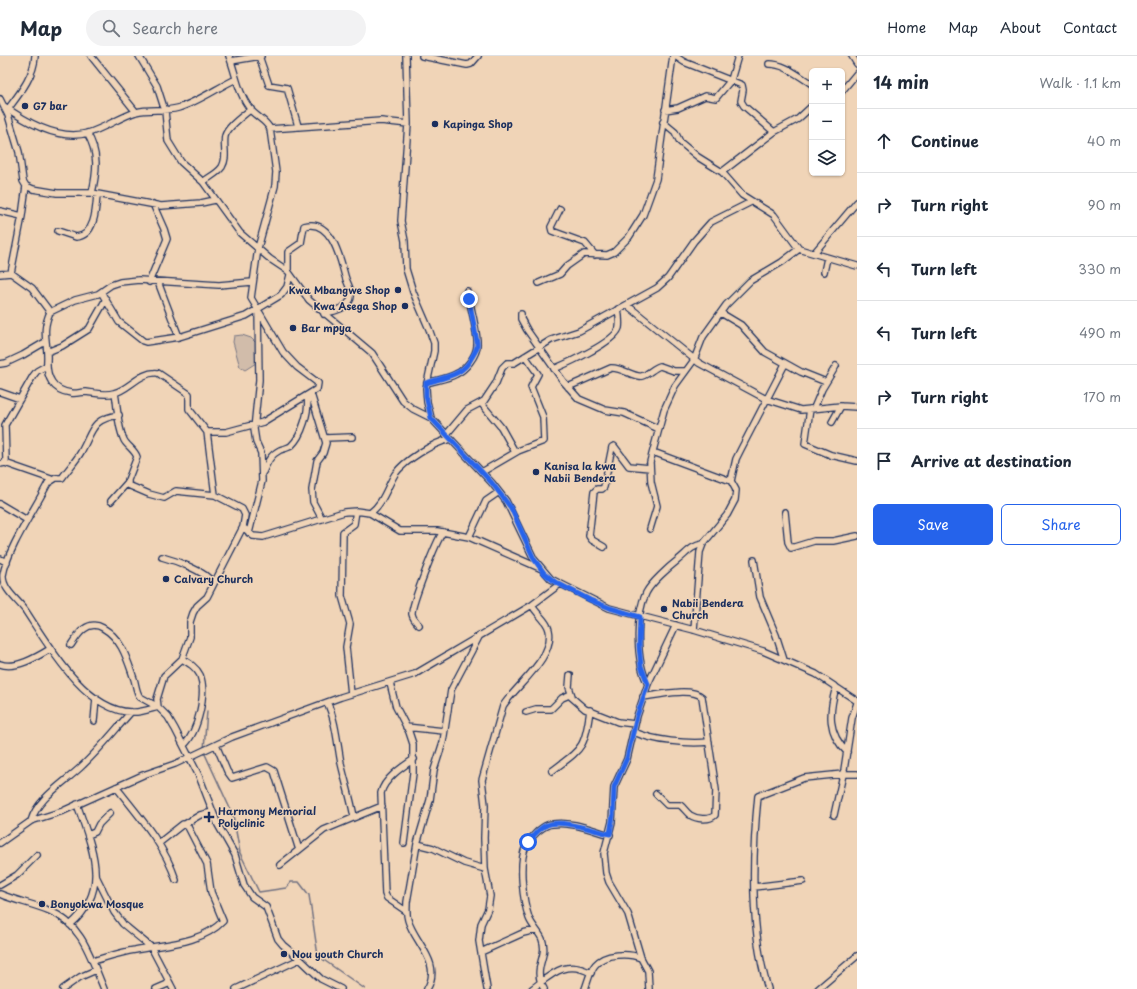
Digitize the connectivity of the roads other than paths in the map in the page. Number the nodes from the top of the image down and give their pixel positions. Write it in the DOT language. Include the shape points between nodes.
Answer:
graph roads {
  1 [pos="35,56"];
  2 [pos="91,56"];
  3 [pos="139,56"];
  4 [pos="260,56"];
  5 [pos="406,56"];
  6 [pos="422,56"];
  7 [pos="478,56"];
  8 [pos="674,56"];
  9 [pos="738,56"];
  10 [pos="852,56"];
  11 [pos="230,59"];
  12 [pos="769,64"];
  13 [pos="857,64"];
  14 [pos="857,73"];
  15 [pos="236,79"];
  16 [pos="731,80"];
  17 [pos="809,82"];
  18 [pos="845,87"];
  19 [pos="0,99"];
  20 [pos="6,107"];
  21 [pos="251,109"];
  22 [pos="809,109"];
  23 [pos="665,110"];
  24 [pos="165,111"];
  25 [pos="136,112"];
  26 [pos="663,122"];
  27 [pos="408,124"];
  28 [pos="298,126"];
  29 [pos="270,129"];
  30 [pos="774,132"];
  31 [pos="88,133"];
  32 [pos="722,172"];
  33 [pos="203,182"];
  34 [pos="26,186"];
  35 [pos="95,194"];
  36 [pos="215,200"];
  37 [pos="751,202"];
  38 [pos="857,202"];
  39 [pos="153,204"];
  40 [pos="560,208"];
  41 [pos="0,211"];
  42 [pos="22,216"];
  43 [pos="58,231"];
  44 [pos="258,248"];
  45 [pos="799,249"];
  46 [pos="814,253"];
  47 [pos="595,255"];
  48 [pos="827,258"];
  49 [pos="857,266"];
  50 [pos="824,272"];
  51 [pos="11,273"];
  52 [pos="289,273"];
  53 [pos="0,274"];
  54 [pos="149,282"];
  55 [pos="158,282"];
  56 [pos="252,282"];
  57 [pos="539,283"];
  58 [pos="467,291"];
  59 [pos="102,292"];
  60 [pos="106,299"];
  61 [pos="627,305"];
  62 [pos="258,309"];
  63 [pos="618,309"];
  64 [pos="50,312"];
  65 [pos="721,313"];
  66 [pos="324,314"];
  67 [pos="520,314"];
  68 [pos="179,336"];
  69 [pos="45,342"];
  70 [pos="539,347"];
  71 [pos="47,352"];
  72 [pos="525,356"];
  73 [pos="694,360"];
  74 [pos="0,364"];
  75 [pos="785,364"];
  76 [pos="46,366"];
  77 [pos="836,366"];
  78 [pos="554,369"];
  79 [pos="684,371"];
  80 [pos="826,382"];
  81 [pos="426,383"];
  82 [pos="568,387"];
  83 [pos="0,392"];
  84 [pos="115,393"];
  85 [pos="309,395"];
  86 [pos="766,398"];
  87 [pos="20,399"];
  88 [pos="481,403"];
  89 [pos="841,406"];
  90 [pos="857,406"];
  91 [pos="812,409"];
  92 [pos="119,415"];
  93 [pos="431,418"];
  94 [pos="832,422"];
  95 [pos="5,425"];
  96 [pos="255,425"];
  97 [pos="659,429"];
  98 [pos="206,432"];
  99 [pos="0,433"];
  100 [pos="352,437"];
  101 [pos="448,437"];
  102 [pos="325,438"];
  103 [pos="515,452"];
  104 [pos="653,452"];
  105 [pos="857,461"];
  106 [pos="2,464"];
  107 [pos="650,468"];
  108 [pos="482,472"];
  109 [pos="262,474"];
  110 [pos="51,480"];
  111 [pos="730,481"];
  112 [pos="127,483"];
  113 [pos="499,492"];
  114 [pos="215,495"];
  115 [pos="111,501"];
  116 [pos="0,504"];
  117 [pos="356,511"];
  118 [pos="785,512"];
  119 [pos="370,514"];
  120 [pos="322,519"];
  121 [pos="27,520"];
  122 [pos="243,527"];
  123 [pos="650,529"];
  124 [pos="443,532"];
  125 [pos="249,533"];
  126 [pos="857,536"];
  127 [pos="469,537"];
  128 [pos="703,544"];
  129 [pos="604,547"];
  130 [pos="162,557"];
  131 [pos="0,559"];
  132 [pos="754,560"];
  133 [pos="7,562"];
  134 [pos="542,570"];
  135 [pos="214,583"];
  136 [pos="560,584"];
  137 [pos="0,586"];
  138 [pos="6,588"];
  139 [pos="532,605"];
  140 [pos="640,617"];
  141 [pos="419,625"];
  142 [pos="676,625"];
  143 [pos="694,630"];
  144 [pos="481,634"];
  145 [pos="71,645"];
  146 [pos="50,649"];
  147 [pos="182,659"];
  148 [pos="784,660"];
  149 [pos="0,664"];
  150 [pos="570,675"];
  151 [pos="390,683"];
  152 [pos="648,684"];
  153 [pos="836,687"];
  154 [pos="350,694"];
  155 [pos="572,696"];
  156 [pos="643,697"];
  157 [pos="96,698"];
  158 [pos="327,702"];
  159 [pos="857,702"];
  160 [pos="158,707"];
  161 [pos="590,710"];
  162 [pos="131,712"];
  163 [pos="526,712"];
  164 [pos="94,721"];
  165 [pos="635,724"];
  166 [pos="406,727"];
  167 [pos="444,731"];
  168 [pos="634,732"];
  169 [pos="709,742"];
  170 [pos="184,745"];
  171 [pos="216,745"];
  172 [pos="846,752"];
  173 [pos="189,758"];
  174 [pos="414,759"];
  175 [pos="552,772"];
  176 [pos="843,774"];
  177 [pos="857,774"];
  178 [pos="116,787"];
  179 [pos="656,794"];
  180 [pos="77,804"];
  181 [pos="382,806"];
  182 [pos="213,812"];
  183 [pos="110,813"];
  184 [pos="834,815"];
  185 [pos="354,817"];
  186 [pos="31,822"];
  187 [pos="185,824"];
  188 [pos="610,834"];
  189 [pos="88,835"];
  190 [pos="0,843"];
  191 [pos="159,843"];
  192 [pos="404,843"];
  193 [pos="417,844"];
  194 [pos="299,850"];
  195 [pos="37,855"];
  196 [pos="280,865"];
  197 [pos="485,869"];
  198 [pos="96,876"];
  199 [pos="176,880"];
  200 [pos="803,881"];
  201 [pos="0,885"];
  202 [pos="754,887"];
  203 [pos="0,894"];
  204 [pos="406,911"];
  205 [pos="70,925"];
  206 [pos="536,930"];
  207 [pos="152,947"];
  208 [pos="481,952"];
  209 [pos="857,956"];
  210 [pos="641,958"];
  211 [pos="300,959"];
  212 [pos="93,961"];
  213 [pos="96,970"];
  214 [pos="591,973"];
  215 [pos="170,983"];
  216 [pos="540,983"];
  217 [pos="63,989"];
  218 [pos="104,989"];
  219 [pos="156,989"];
  220 [pos="173,989"];
  221 [pos="236,989"];
  222 [pos="341,989"];
  223 [pos="427,989"];
  224 [pos="487,989"];
  225 [pos="532,989"];
  226 [pos="544,989"];
  227 [pos="585,989"];
  228 [pos="650,989"];
  229 [pos="768,989"];
  230 [pos="818,989"];
  1 -- 20 [label="street" via="28,80"];
  2 -- 25 [label="street"];
  3 -- 24 [label="street" via="157,86"];
  4 -- 11 [label="street"];
  4 -- 28 [label="street" via="269,85 287,88"];
  5 -- 27 [label="street"];
  6 -- 7 [label="street" via="467,65"];
  8 -- 16 [label="street"];
  8 -- 23 [label="street"];
  9 -- 16 [label="street"];
  10 -- 13 [label="street"];
  11 -- 15 [label="street"];
  12 -- 17 [label="street" via="786,67"];
  14 -- 18 [label="street"];
  15 -- 21 [label="street"];
  15 -- 24 [label="street" via="188,104"];
  16 -- 23 [label="street" via="716,98 705,96 678,108"];
  16 -- 30 [label="street" via="743,87 741,101 744,106"];
  19 -- 20 [label="street"];
  20 -- 31 [label="street" via="47,130 73,134"];
  20 -- 34 [label="street"];
  21 -- 29 [label="street"];
  21 -- 33 [label="street" via="227,133 223,165"];
  22 -- 30 [label="street" via="798,119"];
  23 -- 26 [label="street"];
  24 -- 25 [label="street"];
  24 -- 33 [label="street" via="168,141 181,162"];
  25 -- 31 [label="street"];
  26 -- 32 [label="street" via="692,153"];
  26 -- 47 [label="street" via="656,179 643,216 620,248 607,255"];
  27 -- 28 [label="street" via="381,121"];
  27 -- 81 [label="street" via="401,220 408,279 434,344"];
  28 -- 29 [label="street"];
  29 -- 44 [label="street" via="276,172 275,186"];
  30 -- 32 [label="street"];
  31 -- 35 [label="street" via="96,152"];
  32 -- 37 [label="street"];
  33 -- 36 [label="street"];
  34 -- 35 [label="street" via="56,193"];
  34 -- 42 [label="street"];
  35 -- 39 [label="street"];
  35 -- 43 [label="street" via="93,221 86,233 76,237"];
  36 -- 39 [label="street" via="180,205"];
  36 -- 44 [label="street" via="240,233"];
  37 -- 45 [label="street" via="761,205 774,215"];
  37 -- 61 [label="street" via="711,222 668,278 657,288"];
  38 -- 46 [label="street"];
  39 -- 54 [label="street" via="166,239"];
  40 -- 47 [label="street" via="552,231 585,243"];
  41 -- 42 [label="street"];
  42 -- 51 [label="street"];
  44 -- 52 [label="street"];
  44 -- 56 [label="street"];
  45 -- 46 [label="street"];
  45 -- 65 [label="street" via="750,281"];
  46 -- 48 [label="street"];
  47 -- 57 [label="street" via="584,254 560,274"];
  48 -- 49 [label="street"];
  48 -- 50 [label="street"];
  51 -- 53 [label="street"];
  51 -- 64 [label="street" via="32,288"];
  52 -- 62 [label="street" via="287,286 281,295"];
  52 -- 66 [label="street" via="302,293"];
  52 -- 66 [label="street" via="287,254 301,243 304,226 318,225 332,240 340,254 351,291 351,299 345,307"];
  54 -- 55 [label="street"];
  54 -- 59 [label="street" via="114,283"];
  55 -- 56 [label="street" via="219,285"];
  55 -- 68 [label="street"];
  56 -- 62 [label="street" via="252,298"];
  58 -- 81 [label="street" via="477,348 468,365 462,370 450,377"];
  59 -- 60 [label="street"];
  59 -- 64 [label="street" via="75,300"];
  60 -- 68 [label="street" via="118,322 143,341"];
  60 -- 71 [label="street" via="89,329"];
  61 -- 63 [label="street"];
  61 -- 73 [label="street"];
  62 -- 68 [label="street" via="246,316"];
  62 -- 85 [label="street" via="283,352 318,383 317,389"];
  62 -- 96 [label="street" via="259,380"];
  63 -- 70 [label="street" via="578,331 559,336"];
  63 -- 78 [label="street" via="619,328 615,333 588,353"];
  64 -- 69 [label="street" via="45,326"];
  65 -- 73 [label="street" via="704,337"];
  65 -- 75 [label="street" via="741,325 764,352"];
  66 -- 93 [label="street" via="372,353 403,401"];
  67 -- 70 [label="street"];
  69 -- 71 [label="street"];
  69 -- 74 [label="street" via="23,355"];
  70 -- 72 [label="street"];
  70 -- 78 [label="street"];
  71 -- 76 [label="street"];
  72 -- 88 [label="street" via="504,366 491,392"];
  72 -- 103 [label="street" via="538,374 531,386 543,417 545,438 541,444"];
  73 -- 79 [label="street"];
  73 -- 86 [label="street"];
  75 -- 80 [label="street"];
  75 -- 86 [label="street"];
  76 -- 84 [label="street" via="50,380 62,392 86,392 94,395"];
  76 -- 87 [label="street" via="37,371"];
  77 -- 80 [label="street"];
  78 -- 82 [label="street"];
  79 -- 82 [label="street" via="674,371 660,366 636,376 618,367"];
  79 -- 97 [label="street" via="668,400"];
  80 -- 91 [label="street"];
  81 -- 93 [label="street"];
  82 -- 97 [label="street" via="578,399 588,404 624,413"];
  83 -- 87 [label="street"];
  84 -- 92 [label="street"];
  84 -- 98 [label="street" via="136,380 158,373 187,392 190,396 189,409"];
  85 -- 96 [label="street"];
  85 -- 102 [label="street"];
  85 -- 109 [label="street" via="299,436 291,446 270,457"];
  86 -- 91 [label="street" via="801,410"];
  86 -- 111 [label="street" via="736,459"];
  87 -- 95 [label="street"];
  88 -- 101 [label="street" via="467,410"];
  88 -- 103 [label="street"];
  89 -- 90 [label="street"];
  89 -- 91 [label="street"];
  89 -- 94 [label="street"];
  91 -- 105 [label="street" via="805,444 831,455"];
  92 -- 110 [label="street" via="98,422 88,435 81,453 62,478"];
  92 -- 112 [label="street" via="124,439 137,457"];
  93 -- 101 [label="street"];
  95 -- 99 [label="street"];
  95 -- 106 [label="street" via="6,447"];
  96 -- 98 [label="street" via="226,432"];
  96 -- 109 [label="street" via="255,439 261,452"];
  97 -- 104 [label="street"];
  98 -- 114 [label="street"];
  100 -- 102 [label="street"];
  101 -- 108 [label="street"];
  101 -- 119 [label="street" via="400,468 381,502"];
  102 -- 120 [label="street" via="325,449 317,460 312,490 313,502"];
  103 -- 108 [label="street"];
  104 -- 107 [label="street"];
  104 -- 111 [label="street"];
  106 -- 110 [label="street"];
  107 -- 123 [label="street" via="657,506"];
  107 -- 129 [label="street" via="630,466 614,446 612,447 604,487 594,492 589,534 592,540"];
  108 -- 113 [label="street"];
  109 -- 125 [label="street" via="262,485"];
  110 -- 121 [label="street"];
  111 -- 128 [label="street" via="736,490 732,506 716,531"];
  112 -- 114 [label="street" via="164,498 176,491"];
  112 -- 115 [label="street"];
  113 -- 127 [label="street" via="486,501"];
  113 -- 134 [label="street" via="511,508 534,559"];
  114 -- 122 [label="street" via="242,509 245,515"];
  116 -- 121 [label="street"];
  117 -- 119 [label="street"];
  117 -- 120 [label="street"];
  117 -- 154 [label="street" via="354,524 343,532 342,545 342,596 350,624 346,646"];
  118 -- 126 [label="street" via="791,548 814,540 833,541"];
  119 -- 124 [label="street" via="400,531"];
  120 -- 125 [label="street" via="263,537"];
  121 -- 133 [label="street"];
  122 -- 125 [label="street"];
  122 -- 135 [label="street"];
  124 -- 127 [label="street"];
  124 -- 141 [label="street" via="413,610 413,617"];
  127 -- 134 [label="street"];
  128 -- 140 [label="street" via="690,549 650,587"];
  128 -- 143 [label="street" via="700,552"];
  130 -- 135 [label="street" via="188,566"];
  131 -- 133 [label="street"];
  132 -- 148 [label="street" via="760,597"];
  133 -- 138 [label="street" via="3,577"];
  134 -- 136 [label="street"];
  135 -- 147 [label="street" via="208,598 197,606 190,619 190,637"];
  136 -- 139 [label="street"];
  136 -- 140 [label="street" via="610,608"];
  137 -- 138 [label="street"];
  138 -- 146 [label="street" via="21,604"];
  139 -- 144 [label="street"];
  139 -- 197 [label="street" via="550,631 549,642 536,667 509,697 500,714 482,780 485,805"];
  140 -- 142 [label="street"];
  140 -- 152 [label="street" via="641,666"];
  142 -- 143 [label="street"];
  142 -- 152 [label="street"];
  143 -- 148 [label="street"];
  144 -- 151 [label="street" via="419,672"];
  144 -- 167 [label="street" via="471,650 464,669 452,686"];
  145 -- 160 [label="street" via="83,628 94,626 114,636 123,650 140,697"];
  146 -- 149 [label="street" via="16,664"];
  146 -- 157 [label="street" via="77,681"];
  147 -- 160 [label="street" via="164,676 157,699"];
  147 -- 170 [label="street" via="200,674 202,685 196,728"];
  148 -- 153 [label="street" via="816,674"];
  150 -- 155 [label="street" via="569,687"];
  151 -- 154 [label="street"];
  151 -- 166 [label="street" via="396,707"];
  152 -- 156 [label="street"];
  153 -- 159 [label="street"];
  153 -- 172 [label="street" via="832,707 832,730 835,740"];
  154 -- 158 [label="street"];
  155 -- 161 [label="street" via="578,704"];
  155 -- 163 [label="street" via="562,698 552,709"];
  156 -- 165 [label="street"];
  156 -- 169 [label="street" via="690,692 698,694 704,703"];
  157 -- 162 [label="street"];
  157 -- 164 [label="street"];
  158 -- 171 [label="street" via="280,718"];
  158 -- 185 [label="street" via="334,718 341,765"];
  159 -- 172 [label="street"];
  160 -- 162 [label="street"];
  160 -- 170 [label="street" via="168,717"];
  161 -- 165 [label="street" via="618,722"];
  161 -- 175 [label="street" via="583,744"];
  162 -- 186 [label="street" via="85,764 46,798 35,811"];
  165 -- 168 [label="street"];
  166 -- 167 [label="street"];
  166 -- 174 [label="street" via="412,739"];
  167 -- 193 [label="street" via="434,770 430,800"];
  168 -- 169 [label="street" via="690,743"];
  168 -- 188 [label="street" via="627,758 614,787"];
  169 -- 179 [label="street" via="716,790 716,812 712,818 690,815 680,805 667,804"];
  170 -- 173 [label="street"];
  171 -- 173 [label="street"];
  171 -- 194 [label="street" via="232,778 267,767 274,771"];
  172 -- 176 [label="street"];
  173 -- 178 [label="street"];
  173 -- 182 [label="street"];
  174 -- 181 [label="street" via="382,788"];
  174 -- 192 [label="street"];
  176 -- 177 [label="street"];
  176 -- 184 [label="street"];
  176 -- 202 [label="street" via="804,778 758,796"];
  178 -- 180 [label="street"];
  178 -- 191 [label="street"];
  180 -- 186 [label="street"];
  180 -- 189 [label="street"];
  181 -- 185 [label="street"];
  181 -- 204 [label="street" via="385,894"];
  182 -- 187 [label="street" via="200,815"];
  182 -- 211 [label="street" via="235,855 244,885 252,897 266,907 283,946"];
  183 -- 189 [label="street" via="95,832"];
  185 -- 194 [label="street" via="324,830"];
  186 -- 190 [label="street"];
  187 -- 191 [label="street"];
  187 -- 207 [label="street" via="207,864 211,892 223,921 198,936 169,945"];
  188 -- 206 [label="street" via="552,824 543,827 528,842 523,854 522,875 529,917"];
  188 -- 210 [label="street" via="606,840 604,853 606,872 628,914"];
  189 -- 198 [label="street"];
  191 -- 199 [label="street"];
  193 -- 197 [label="street"];
  193 -- 204 [label="street"];
  194 -- 196 [label="street"];
  195 -- 201 [label="street" via="17,875"];
  197 -- 208 [label="street" via="490,896 479,931"];
  198 -- 205 [label="street" via="87,908"];
  198 -- 207 [label="street" via="123,924"];
  200 -- 202 [label="street"];
  202 -- 229 [label="street" via="761,959"];
  203 -- 205 [label="street" via="50,911"];
  204 -- 223 [label="street" via="408,922 424,948 428,960 431,982"];
  205 -- 212 [label="street" via="84,940"];
  206 -- 208 [label="street" via="523,933"];
  206 -- 216 [label="street" via="543,944 538,973"];
  207 -- 212 [label="street"];
  207 -- 215 [label="street"];
  208 -- 224 [label="street"];
  209 -- 230 [label="street"];
  210 -- 214 [label="street" via="633,955 604,959 594,966"];
  210 -- 228 [label="street" via="648,971"];
  211 -- 221 [label="street"];
  211 -- 222 [label="street" via="321,979"];
  212 -- 213 [label="street"];
  213 -- 217 [label="street"];
  213 -- 218 [label="street"];
  214 -- 216 [label="street" via="576,967 565,968 546,977"];
  214 -- 227 [label="street"];
  215 -- 219 [label="street"];
  215 -- 220 [label="street"];
  216 -- 225 [label="street"];
  216 -- 226 [label="street"];
}
